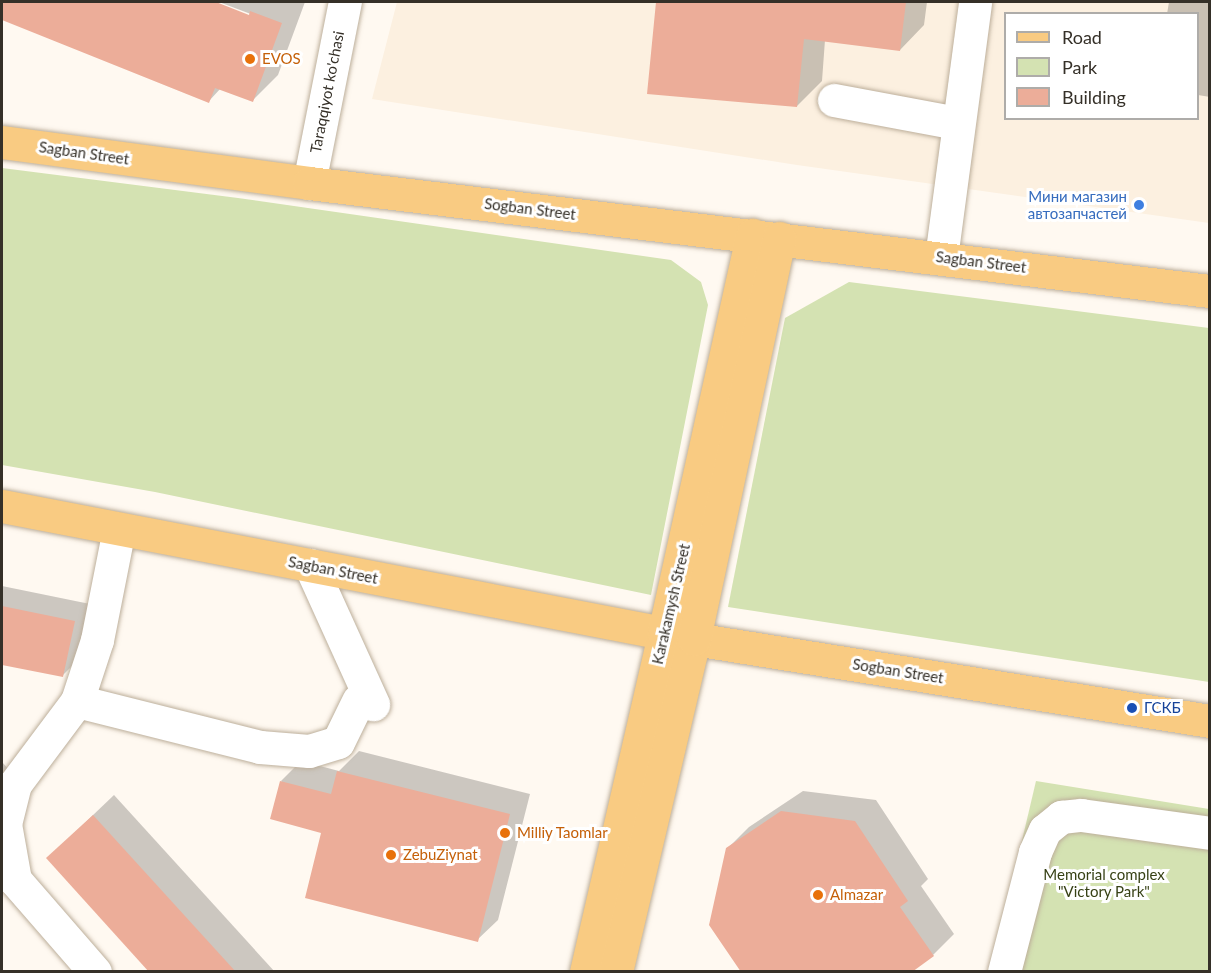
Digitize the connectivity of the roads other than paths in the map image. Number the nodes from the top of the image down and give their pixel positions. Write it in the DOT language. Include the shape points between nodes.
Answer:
graph roads {
  1 [pos="345,2"];
  2 [pos="975,2"];
  3 [pos="834,100"];
  4 [pos="957,123"];
  5 [pos="2,142"];
  6 [pos="309,183"];
  7 [pos="766,237"];
  8 [pos="941,258"];
  9 [pos="1209,291"];
  10 [pos="2,506"];
  11 [pos="119,528"];
  12 [pos="310,565"];
  13 [pos="679,636"];
  14 [pos="77,701"];
  15 [pos="1209,721"];
  16 [pos="1209,833"];
  17 [pos="94,972"];
  18 [pos="586,972"];
  19 [pos="616,972"];
  20 [pos="1004,972"];
  1 -- 6 [label="street, Taraqqiyot ko'chasi"];
  2 -- 4 [label="street"];
  3 -- 4 [label="street"];
  4 -- 8 [label="street"];
  5 -- 6 [label="main road, Sagban Street"];
  6 -- 7 [label="main road, Sogban Street"];
  7 -- 8 [label="main road, Sagban Street"];
  7 -- 13 [label="main road, Karakamysh Street"];
  8 -- 9 [label="main road, Sagban Street"];
  10 -- 11 [label="main road, Sagban Street"];
  11 -- 12 [label="main road, Sagban Street"];
  11 -- 14 [label="street" via="96,640"];
  12 -- 13 [label="main road, Sagban Street"];
  12 -- 14 [label="street" via="366,702 338,742 309,751 260,747"];
  13 -- 15 [label="main road, Sogban Street"];
  13 -- 18 [label="main road, Karakamysh Street"];
  13 -- 19 [label="main road, Karakamysh Street"];
  14 -- 17 [label="street" via="15,784 5,824 15,880"];
  16 -- 20 [label="street" via="1081,815 1061,817 1045,830 1035,852"];
}
